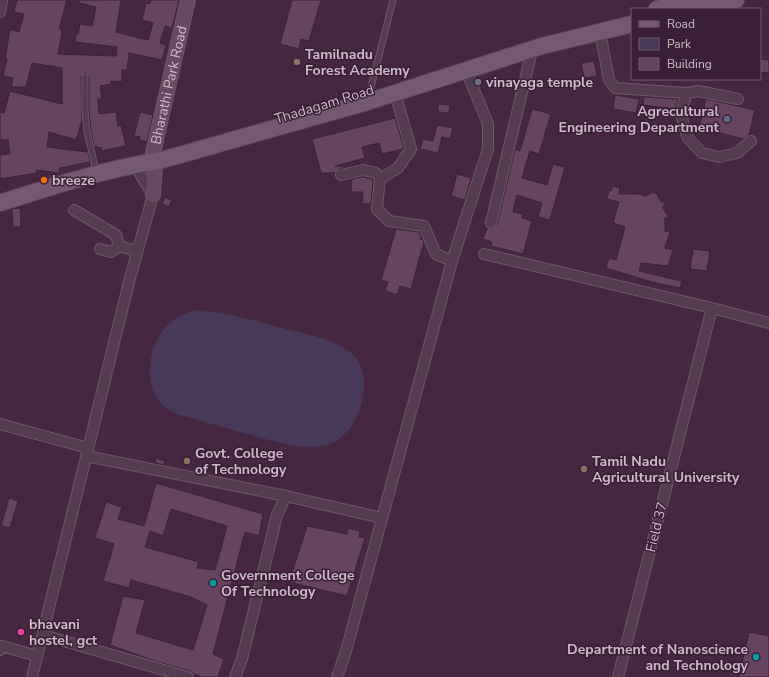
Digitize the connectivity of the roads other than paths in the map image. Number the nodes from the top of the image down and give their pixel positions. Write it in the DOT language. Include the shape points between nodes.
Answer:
graph roads {
  1 [pos="2,0"];
  2 [pos="188,0"];
  3 [pos="393,0"];
  4 [pos="694,0"];
  5 [pos="736,0"];
  6 [pos="661,8"];
  7 [pos="701,8"];
  8 [pos="0,12"];
  9 [pos="631,15"];
  10 [pos="631,24"];
  11 [pos="600,32"];
  12 [pos="532,50"];
  13 [pos="466,70"];
  14 [pos="85,77"];
  15 [pos="370,91"];
  16 [pos="395,93"];
  17 [pos="687,93"];
  18 [pos="738,99"];
  19 [pos="751,141"];
  20 [pos="154,157"];
  21 [pos="134,164"];
  22 [pos="96,174"];
  23 [pos="341,175"];
  24 [pos="380,179"];
  25 [pos="153,195"];
  26 [pos="0,203"];
  27 [pos="74,210"];
  28 [pos="490,223"];
  29 [pos="119,246"];
  30 [pos="100,249"];
  31 [pos="137,251"];
  32 [pos="484,254"];
  33 [pos="452,261"];
  34 [pos="712,308"];
  35 [pos="769,323"];
  36 [pos="0,424"];
  37 [pos="87,452"];
  38 [pos="286,496"];
  39 [pos="382,518"];
  40 [pos="43,635"];
  41 [pos="0,650"];
  42 [pos="37,656"];
  43 [pos="32,677"];
  44 [pos="188,677"];
  45 [pos="235,677"];
  46 [pos="337,677"];
  47 [pos="618,677"];
  1 -- 8 [label="street"];
  2 -- 20 [label="main road, Bharathi Park Road"];
  3 -- 15 [label="lane"];
  4 -- 6 [label="main road"];
  5 -- 7 [label="main road"];
  9 -- 15 [label="main road, Thadagam Road" via="534,41"];
  10 -- 11 [label="main road, Thadagam Road"];
  11 -- 12 [label="main road, Thadagam Road"];
  11 -- 17 [label="street" via="609,80 615,88"];
  12 -- 13 [label="main road, Thadagam Road"];
  12 -- 28 [label="street"];
  13 -- 16 [label="main road, Thadagam Road"];
  13 -- 33 [label="street" via="488,124 488,149"];
  14 -- 22 [label="lane" via="87,131"];
  15 -- 20 [label="main road, Thadagam Road" via="160,149"];
  16 -- 20 [label="main road, Thadagam Road"];
  16 -- 24 [label="street" via="411,149 398,168"];
  17 -- 18 [label="street" via="698,90"];
  17 -- 19 [label="street" via="681,111 684,127 688,138 702,153 719,157 737,153"];
  20 -- 21 [label="main road, Thadagam Road"];
  20 -- 25 [label="main road, Bharathi Park Road"];
  21 -- 22 [label="main road, Thadagam Road"];
  21 -- 25 [label="street"];
  22 -- 26 [label="main road, Thadagam Road"];
  23 -- 24 [label="street" via="363,170 376,173"];
  24 -- 33 [label="street" via="377,209 388,221 424,226 436,254"];
  25 -- 31 [label="street"];
  27 -- 29 [label="street" via="116,235"];
  29 -- 30 [label="street" via="111,252"];
  29 -- 31 [label="street"];
  31 -- 37 [label="street"];
  32 -- 34 [label="street"];
  33 -- 39 [label="street"];
  34 -- 35 [label="street"];
  34 -- 47 [label="street, Field 37"];
  36 -- 37 [label="street"];
  37 -- 38 [label="street"];
  37 -- 40 [label="street"];
  38 -- 39 [label="street"];
  38 -- 45 [label="street" via="277,515 242,659"];
  39 -- 46 [label="street"];
  40 -- 42 [label="street"];
  40 -- 44 [label="street"];
  41 -- 42 [label="street" via="2,646"];
  42 -- 43 [label="street"];
}
